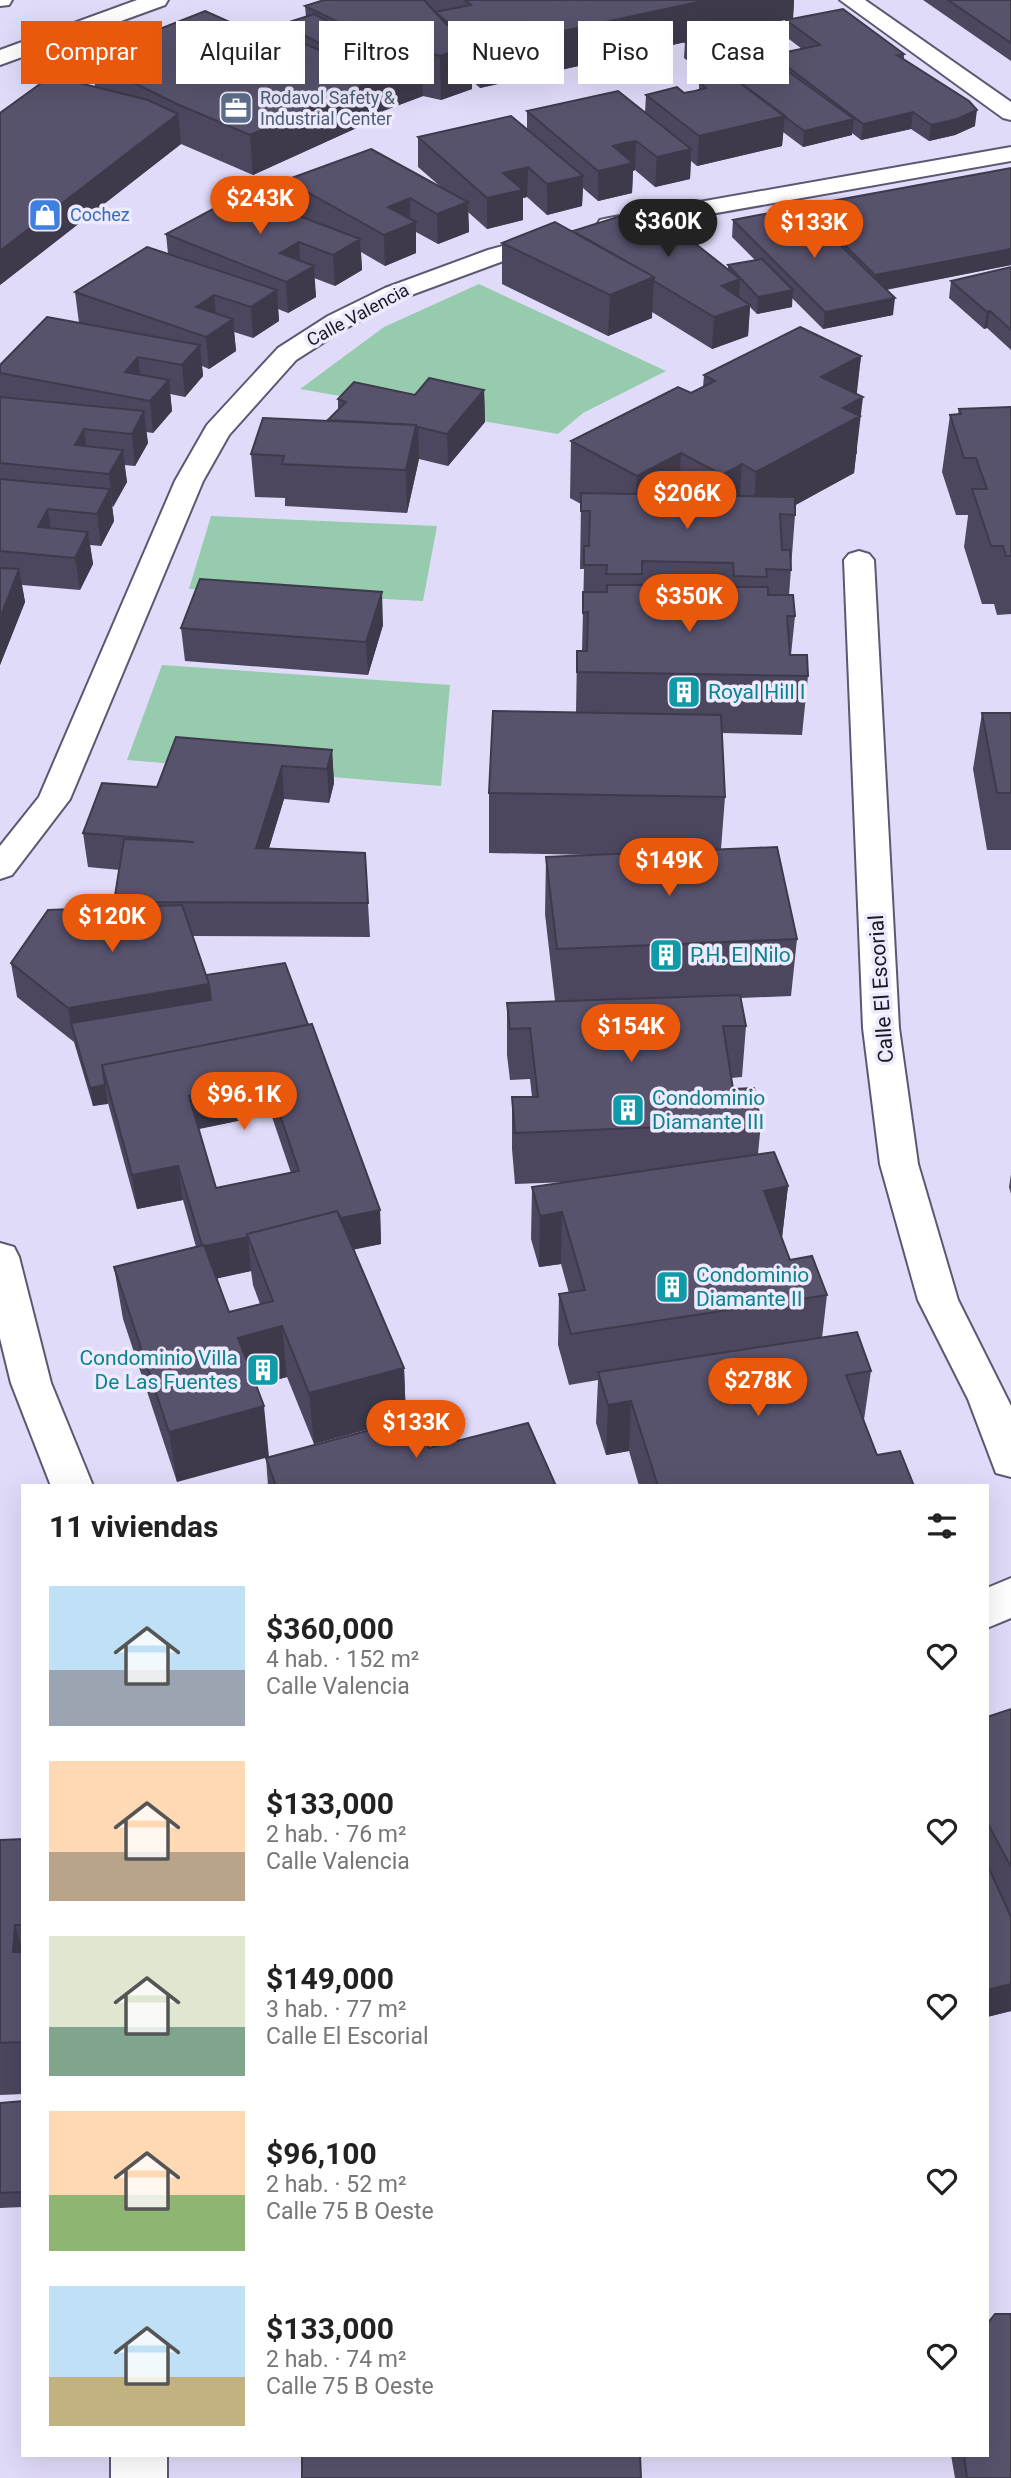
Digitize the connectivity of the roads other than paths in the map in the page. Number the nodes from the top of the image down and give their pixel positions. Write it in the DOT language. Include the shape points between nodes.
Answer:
graph roads {
  1 [pos="157,0"];
  2 [pos="852,0"];
  3 [pos="0,58"];
  4 [pos="1011,113"];
  5 [pos="1011,131"];
  6 [pos="1011,154"];
  7 [pos="859,560"];
  8 [pos="0,868"];
  9 [pos="0,1257"];
  10 [pos="999,1405"];
  11 [pos="1011,1461"];
  12 [pos="71,1484"];
  13 [pos="1011,1596"];
  14 [pos="989,1609"];
  15 [pos="139,2457"];
  16 [pos="139,2478"];
  1 -- 3 [label="street"];
  2 -- 4 [label="street"];
  5 -- 6 [label="street" via="1003,141"];
  6 -- 8 [label="street, Calle Valencia" via="637,218 497,255 394,293 287,354 217,431 189,481 54,799"];
  7 -- 10 [label="street, Calle El Escorial" via="881,1027 899,1164 939,1300"];
  9 -- 12 [label="street" via="31,1383"];
  10 -- 11 [label="street, Calle El Escorial"];
  13 -- 14 [label="street"];
  15 -- 16 [label="street"];
}
